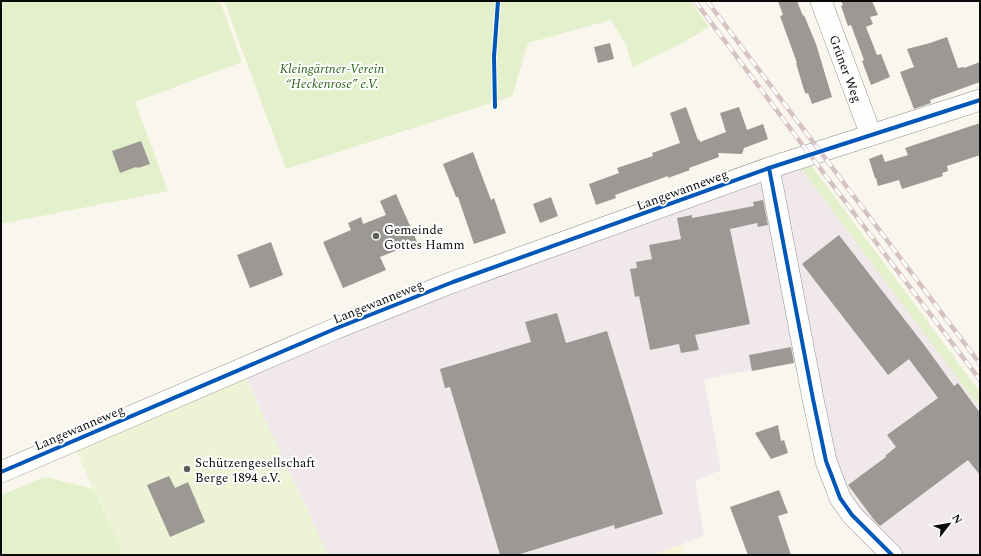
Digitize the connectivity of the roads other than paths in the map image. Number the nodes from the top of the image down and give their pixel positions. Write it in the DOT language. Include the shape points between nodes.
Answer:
graph roads {
  1 [pos="820,1"];
  2 [pos="980,100"];
  3 [pos="871,135"];
  4 [pos="769,168"];
  5 [pos="1,472"];
  6 [pos="892,555"];
  1 -- 3 [label="street, Grüner Weg"];
  2 -- 3 [label="street, Langewanneweg"];
  3 -- 4 [label="street, Langewanneweg"];
  4 -- 5 [label="street, Langewanneweg" via="391,306"];
  4 -- 6 [label="street" via="826,461 840,498 852,515"];
}
